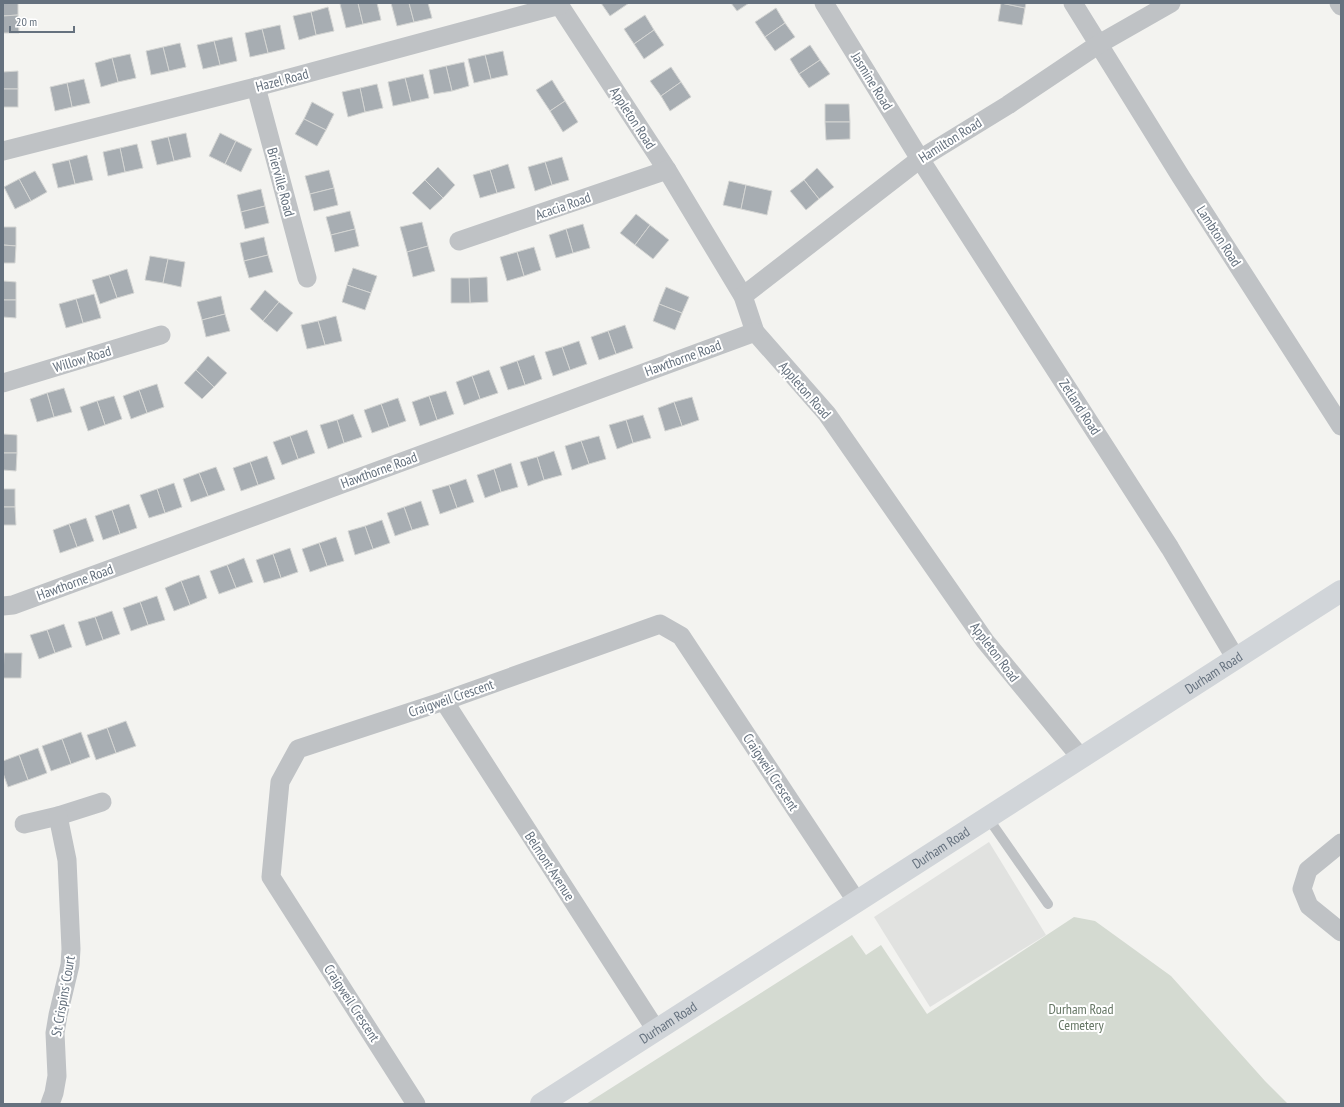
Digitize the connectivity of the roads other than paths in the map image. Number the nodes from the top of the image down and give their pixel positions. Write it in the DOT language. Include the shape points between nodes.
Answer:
graph roads {
  1 [pos="824,3"];
  2 [pos="1073,3"];
  3 [pos="1171,3"];
  4 [pos="1339,3"];
  5 [pos="559,4"];
  6 [pos="1341,6"];
  7 [pos="1099,44"];
  8 [pos="256,87"];
  9 [pos="3,151"];
  10 [pos="920,159"];
  11 [pos="667,170"];
  12 [pos="460,241"];
  13 [pos="307,278"];
  14 [pos="742,296"];
  15 [pos="755,332"];
  16 [pos="161,335"];
  17 [pos="3,383"];
  18 [pos="1341,426"];
  19 [pos="1341,591"];
  20 [pos="3,606"];
  21 [pos="1236,659"];
  22 [pos="444,701"];
  23 [pos="1081,758"];
  24 [pos="102,802"];
  25 [pos="58,816"];
  26 [pos="988,818"];
  27 [pos="24,824"];
  28 [pos="1341,844"];
  29 [pos="857,902"];
  30 [pos="1048,904"];
  31 [pos="1341,932"];
  32 [pos="656,1030"];
  33 [pos="50,1104"];
  34 [pos="416,1104"];
  35 [pos="541,1104"];
  1 -- 10 [label="street, Jasmine Road"];
  2 -- 7 [label="street, Lambton Road"];
  3 -- 7 [label="street, Hamilton Road"];
  4 -- 6 [label="street"];
  5 -- 8 [label="street, Hazel Road"];
  5 -- 11 [label="street, Appleton Road"];
  7 -- 10 [label="street, Hamilton Road" via="1008,105"];
  7 -- 18 [label="street, Lambton Road"];
  8 -- 9 [label="street, Hazel Road"];
  8 -- 13 [label="street, Brierville Road"];
  10 -- 14 [label="street, Hamilton Road"];
  10 -- 21 [label="street, Zetland Road" via="1170,548"];
  11 -- 12 [label="street, Acacia Road"];
  11 -- 14 [label="street, Appleton Road"];
  14 -- 15 [label="street, Appleton Road"];
  15 -- 20 [label="street, Hawthorne Road" via="13,605"];
  15 -- 23 [label="street, Appleton Road" via="827,414 985,640"];
  16 -- 17 [label="street, Willow Road"];
  19 -- 21 [label="street, Durham Road"];
  21 -- 23 [label="street, Durham Road"];
  22 -- 29 [label="street, Craigweil Crescent" via="660,624 682,636"];
  22 -- 32 [label="street, Belmont Avenue"];
  22 -- 34 [label="street, Craigweil Crescent" via="298,749 280,782 271,877"];
  23 -- 26 [label="street, Durham Road"];
  24 -- 25 [label="street"];
  25 -- 27 [label="street"];
  25 -- 33 [label="street, St Crispins' Court" via="67,860 71,949 70,965 55,1033 57,1076"];
  26 -- 29 [label="street, Durham Road"];
  26 -- 30 [label="lane"];
  28 -- 31 [label="street" via="1308,870 1302,889 1310,906"];
  29 -- 32 [label="street, Durham Road"];
  32 -- 35 [label="street, Durham Road"];
}
